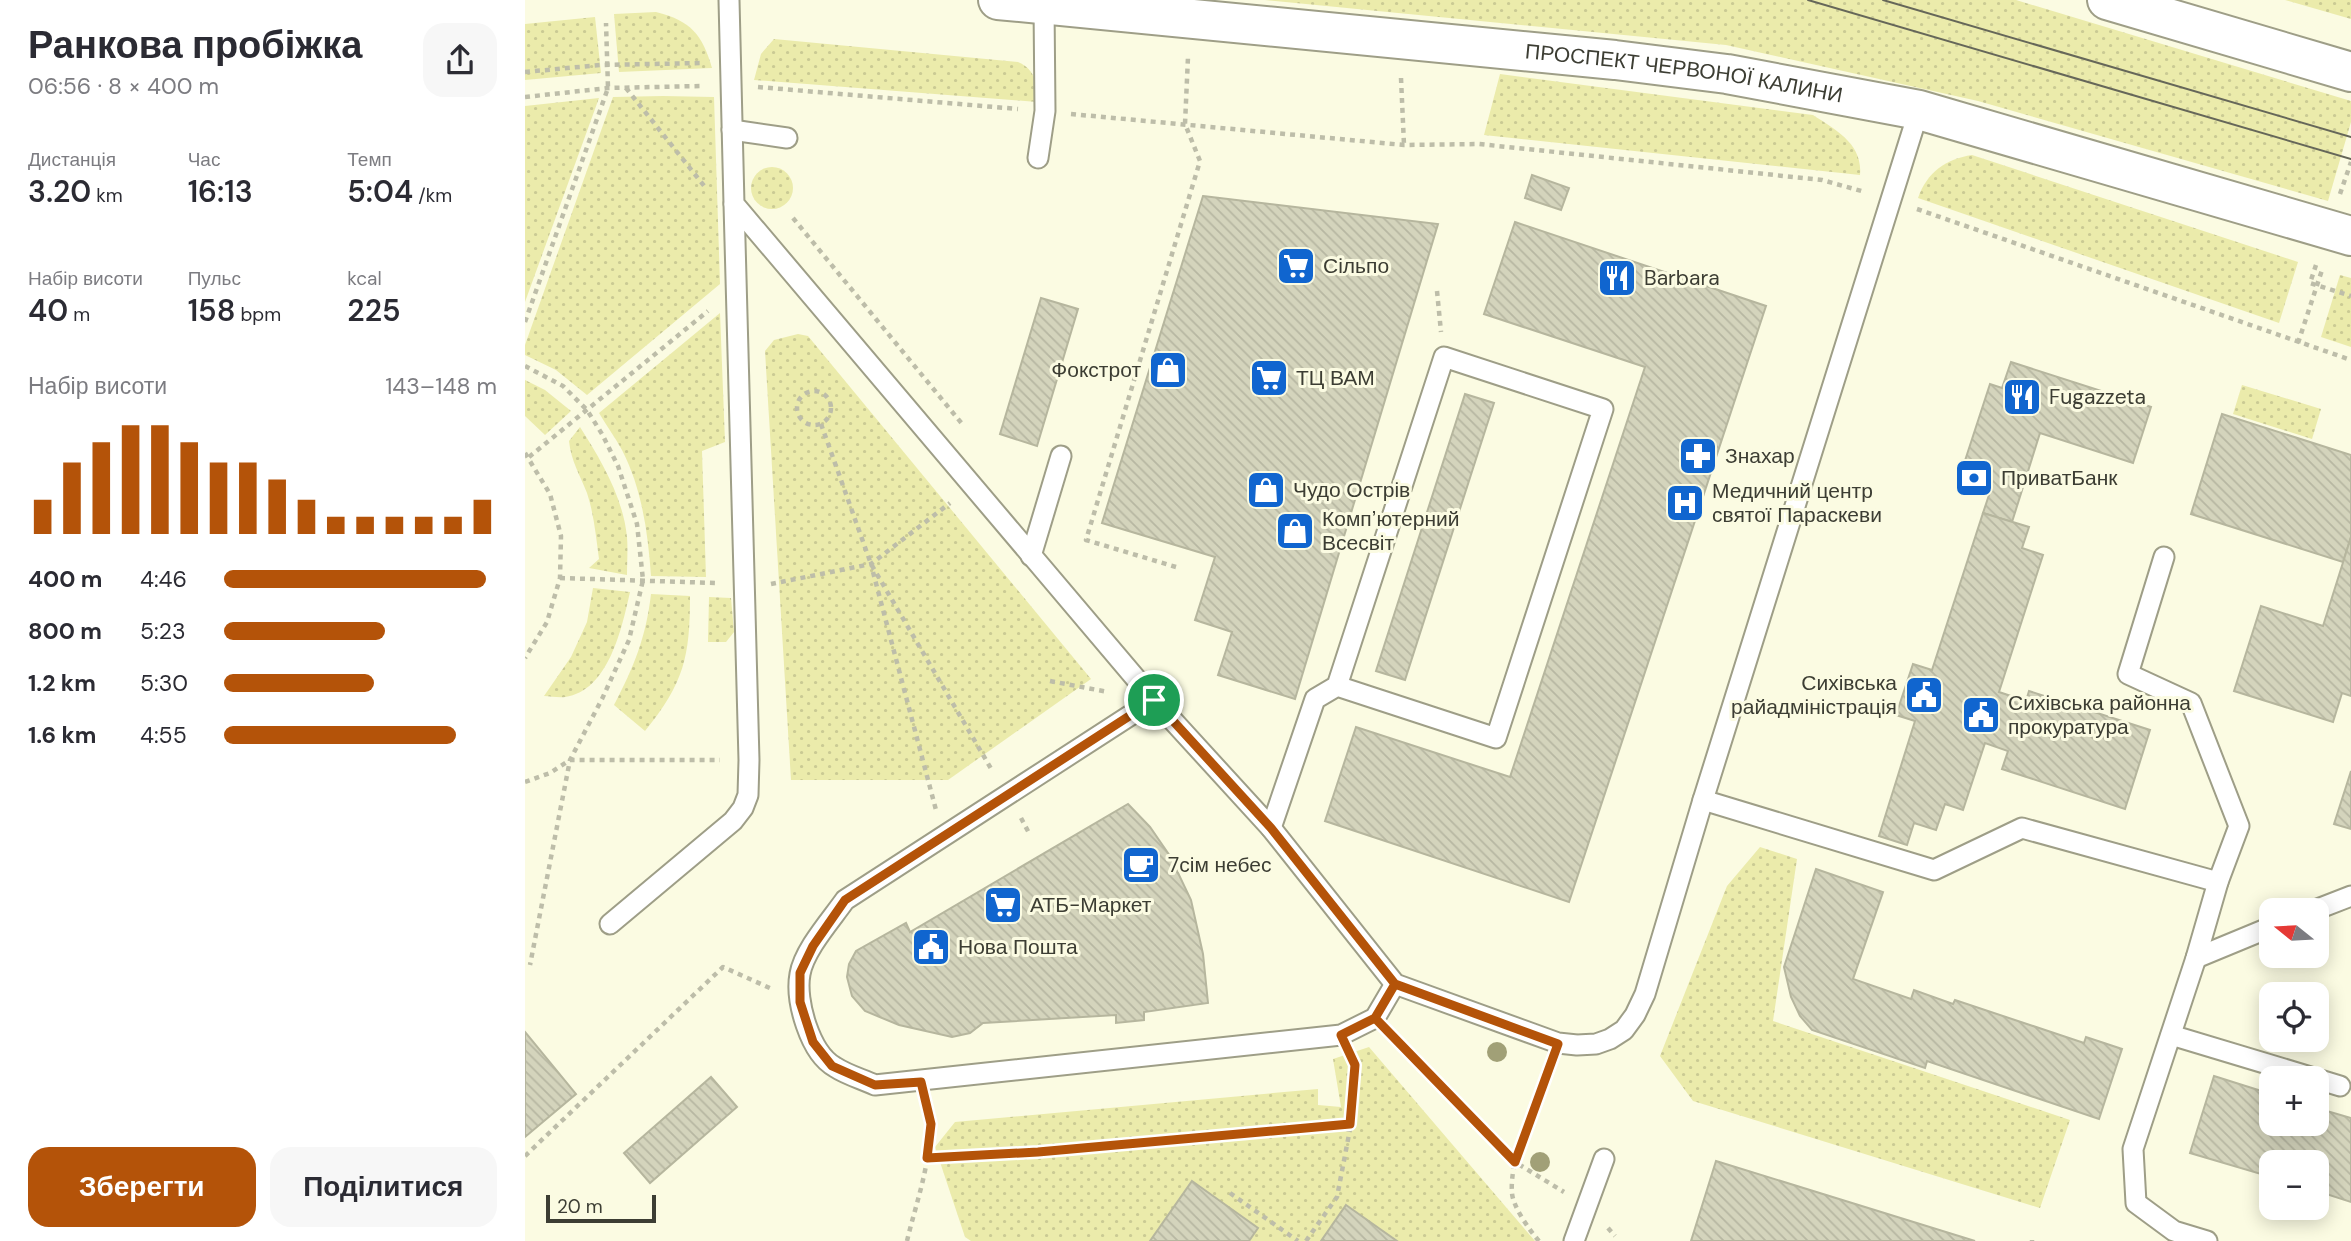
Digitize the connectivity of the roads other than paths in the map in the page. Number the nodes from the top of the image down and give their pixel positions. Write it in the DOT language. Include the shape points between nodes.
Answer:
graph roads {
  1 [pos="729,0"];
  2 [pos="998,0"];
  3 [pos="2108,0"];
  4 [pos="1047,2"];
  5 [pos="2351,72"];
  6 [pos="1919,110"];
  7 [pos="732,130"];
  8 [pos="787,138"];
  9 [pos="1038,158"];
  10 [pos="734,204"];
  11 [pos="2338,248"];
  12 [pos="1061,456"];
  13 [pos="1031,556"];
  14 [pos="2164,557"];
  15 [pos="1337,686"];
  16 [pos="1154,700"];
  17 [pos="1703,800"];
  18 [pos="1271,828"];
  19 [pos="2218,881"];
  20 [pos="2351,896"];
  21 [pos="2329,905"];
  22 [pos="610,924"];
  23 [pos="2259,933"];
  24 [pos="2196,958"];
  25 [pos="1395,984"];
  26 [pos="2171,1034"];
  27 [pos="2273,1066"];
  28 [pos="2329,1083"];
  29 [pos="2340,1086"];
  30 [pos="1604,1159"];
  31 [pos="1574,1241"];
  32 [pos="2207,1241"];
  1 -- 7 [label="lane"];
  2 -- 4 [label="main road, ПРОСПЕКТ ЧЕРВОНОЇ КАЛИНИ"];
  3 -- 5 [label="main road"];
  4 -- 6 [label="main road, ПРОСПЕКТ ЧЕРВОНОЇ КАЛИНИ" via="1628,61 1727,74"];
  4 -- 9 [label="lane" via="1045,111"];
  6 -- 11 [label="main road, ПРОСПЕКТ ЧЕРВОНОЇ КАЛИНИ"];
  6 -- 17 [label="lane"];
  7 -- 8 [label="lane"];
  7 -- 10 [label="lane"];
  10 -- 13 [label="lane"];
  10 -- 22 [label="lane" via="748,795 733,821"];
  12 -- 13 [label="lane"];
  13 -- 16 [label="lane"];
  14 -- 19 [label="lane" via="2128,674 2191,704 2239,826"];
  15 -- 15 [label="lane" via="1496,738 1603,409 1444,357"];
  15 -- 18 [label="lane" via="1315,699"];
  16 -- 18 [label="lane"];
  16 -- 25 [label="lane" via="845,900 800,973 800,1002 813,1042 832,1066 875,1085 1341,1035 1375,1018"];
  17 -- 19 [label="lane" via="1934,870 2022,828"];
  17 -- 25 [label="lane" via="1645,994 1624,1030 1610,1039 1596,1044 1558,1044"];
  18 -- 25 [label="lane"];
  19 -- 24 [label="lane"];
  20 -- 21 [label="lane"];
  23 -- 24 [label="lane"];
  24 -- 26 [label="lane"];
  26 -- 27 [label="lane"];
  26 -- 32 [label="lane" via="2133,1149 2136,1203 2174,1231"];
  28 -- 29 [label="lane"];
  30 -- 31 [label="lane"];
}
